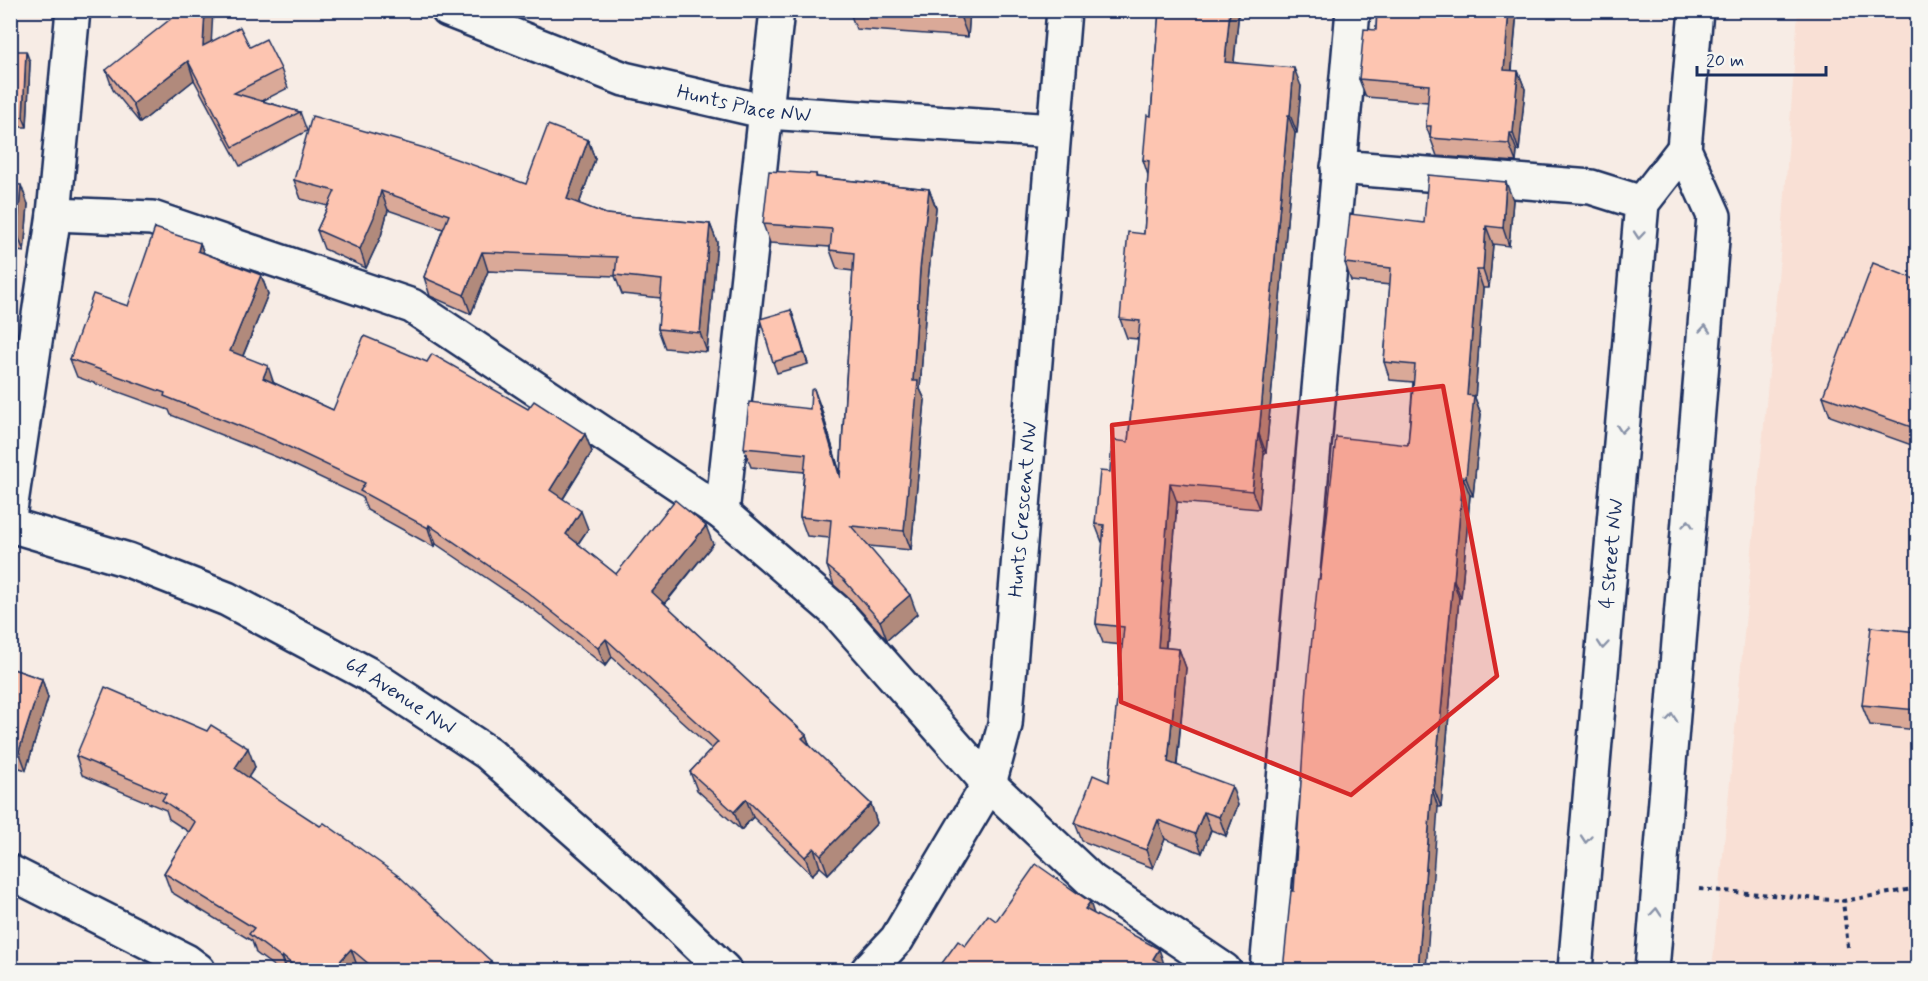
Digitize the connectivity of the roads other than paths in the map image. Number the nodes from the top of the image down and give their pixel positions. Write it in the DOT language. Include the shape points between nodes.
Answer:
graph roads {
  1 [pos="73,10"];
  2 [pos="448,10"];
  3 [pos="777,10"];
  4 [pos="1064,10"];
  5 [pos="1353,10"];
  6 [pos="1696,10"];
  7 [pos="767,112"];
  8 [pos="1054,131"];
  9 [pos="1684,149"];
  10 [pos="1338,167"];
  11 [pos="1642,202"];
  12 [pos="54,214"];
  13 [pos="10,510"];
  14 [pos="722,513"];
  15 [pos="10,525"];
  16 [pos="989,784"];
  17 [pos="10,872"];
  18 [pos="198,970"];
  19 [pos="724,970"];
  20 [pos="867,970"];
  21 [pos="1224,970"];
  22 [pos="1267,970"];
  23 [pos="1575,970"];
  24 [pos="1652,970"];
  1 -- 12 [label="main road"];
  2 -- 7 [label="main road, Hunts Place NW" via="624,79"];
  3 -- 7 [label="main road"];
  4 -- 8 [label="main road, Hunts Crescent NW"];
  5 -- 10 [label="main road"];
  6 -- 9 [label="main road"];
  7 -- 8 [label="main road, Hunts Place NW"];
  7 -- 14 [label="main road"];
  8 -- 16 [label="main road, Hunts Crescent NW" via="1005,725"];
  9 -- 11 [label="main road"];
  24 -- 9 [label="main road, one-way" via="1714,216"];
  10 -- 11 [label="main road" via="1592,187"];
  10 -- 22 [label="main road"];
  11 -- 23 [label="main road, 4 Street NW, one-way"];
  12 -- 13 [label="main road"];
  12 -- 14 [label="main road" via="152,218 412,306"];
  14 -- 16 [label="main road" via="837,612"];
  15 -- 19 [label="main road, 64 Avenue NW" via="128,560 227,599 368,674 488,753 628,877"];
  16 -- 20 [label="main road, Hunts Crescent NW" via="897,939"];
  16 -- 21 [label="main road" via="1092,881"];
  17 -- 18 [label="main road"];
}
